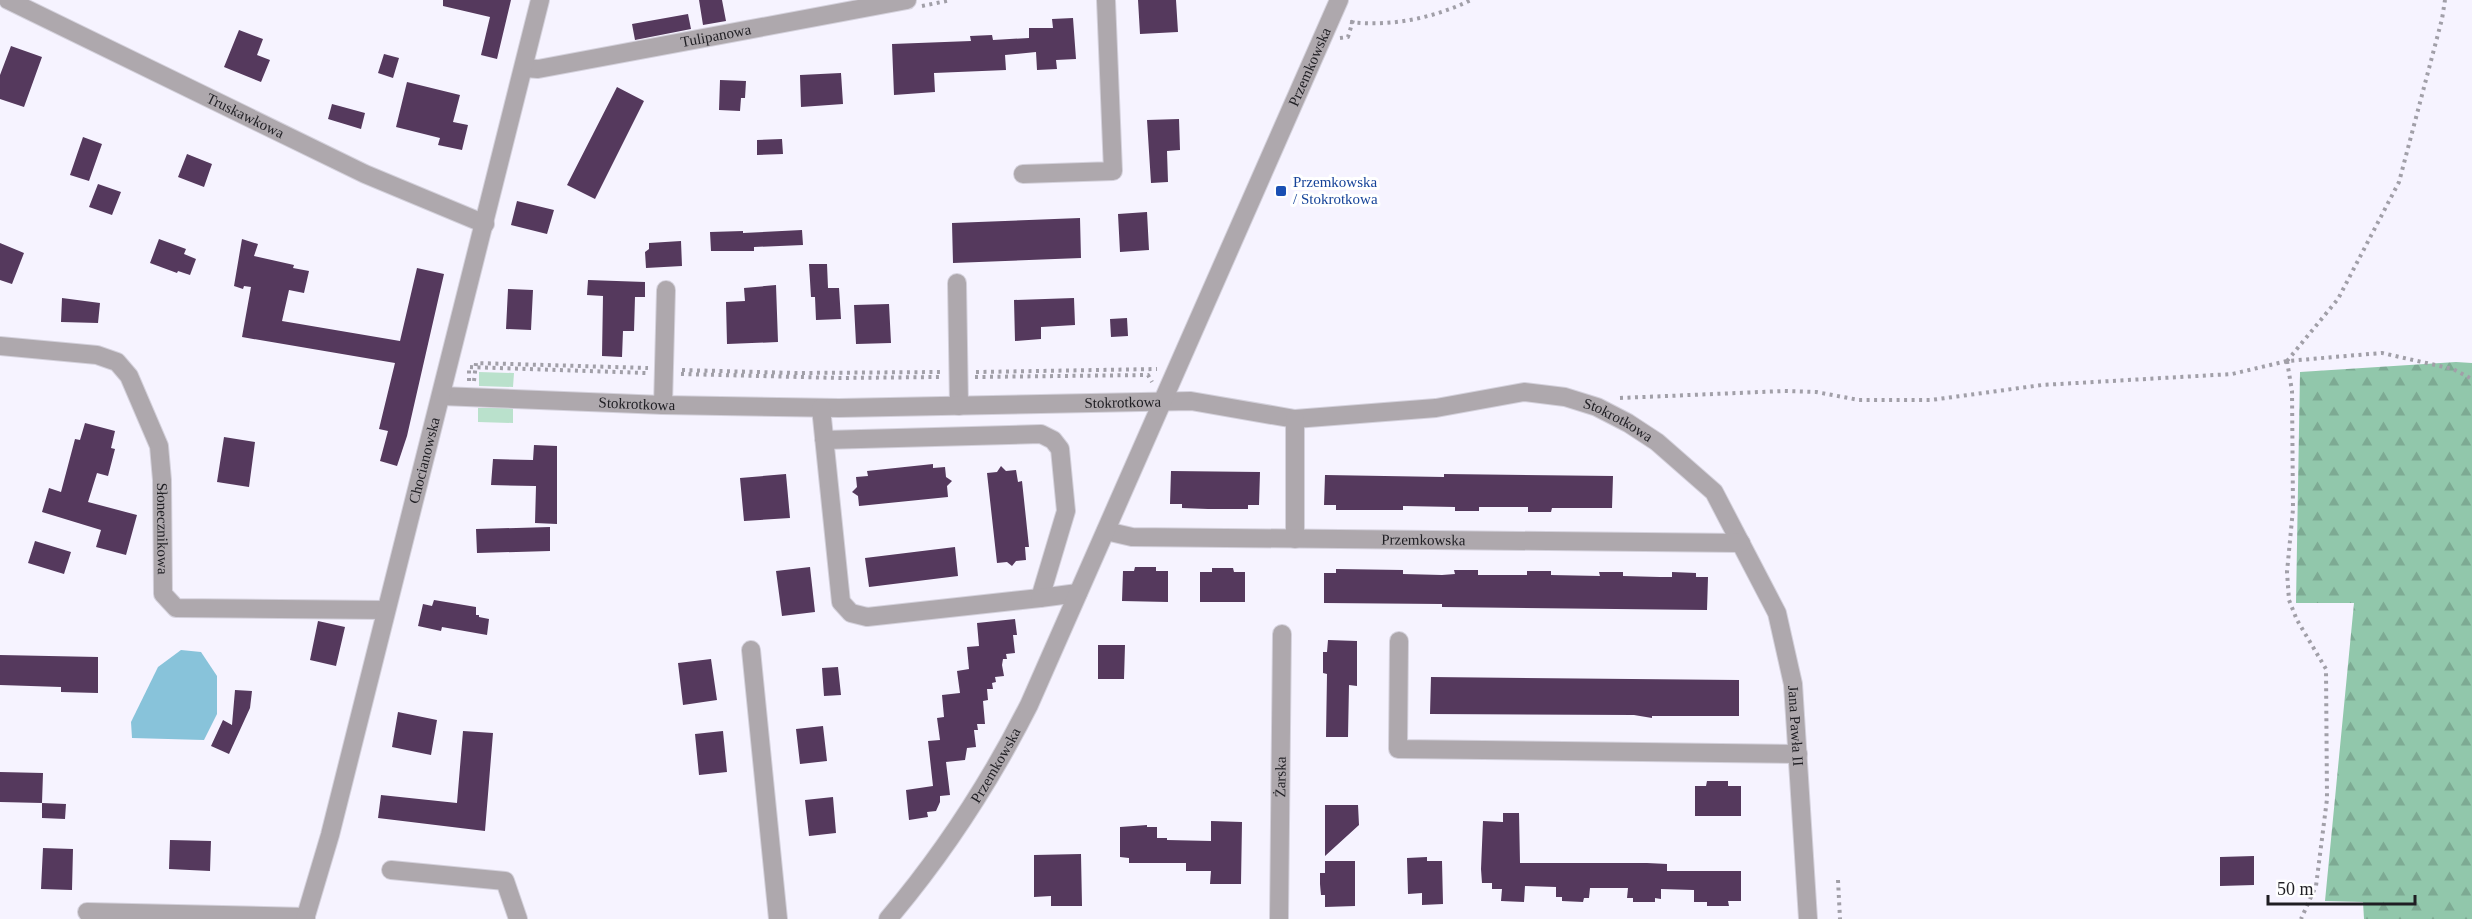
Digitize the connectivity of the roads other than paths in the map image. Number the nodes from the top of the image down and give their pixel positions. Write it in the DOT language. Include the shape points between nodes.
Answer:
graph roads {
  1 [pos="8,0"];
  2 [pos="540,0"];
  3 [pos="907,0"];
  4 [pos="1106,0"];
  5 [pos="1339,0"];
  6 [pos="525,68"];
  7 [pos="1023,174"];
  8 [pos="485,224"];
  9 [pos="957,283"];
  10 [pos="666,291"];
  11 [pos="0,346"];
  12 [pos="441,396"];
  13 [pos="1162,403"];
  14 [pos="663,405"];
  15 [pos="959,406"];
  16 [pos="821,408"];
  17 [pos="1295,419"];
  18 [pos="824,440"];
  19 [pos="1106,531"];
  20 [pos="1295,539"];
  21 [pos="1741,543"];
  22 [pos="1078,593"];
  23 [pos="1040,597"];
  24 [pos="386,610"];
  25 [pos="1282,634"];
  26 [pos="1400,641"];
  27 [pos="751,650"];
  28 [pos="1798,754"];
  29 [pos="391,870"];
  30 [pos="87,912"];
  31 [pos="305,918"];
  32 [pos="518,919"];
  33 [pos="778,919"];
  34 [pos="888,919"];
  35 [pos="1279,919"];
  36 [pos="1808,919"];
  1 -- 8 [label="street, Truskawkowa" via="365,174"];
  2 -- 6 [label="street, Chocianowska"];
  3 -- 6 [label="street, Tulipanowa" via="538,69"];
  4 -- 7 [label="street" via="1113,171"];
  5 -- 13 [label="street, Przemkowska"];
  6 -- 8 [label="street, Chocianowska"];
  8 -- 12 [label="street, Chocianowska"];
  9 -- 15 [label="street"];
  10 -- 14 [label="street"];
  11 -- 24 [label="street, Słonecznikowa" via="97,355 117,362 129,376 159,446 163,594 176,608"];
  12 -- 14 [label="street, Stokrotkowa"];
  12 -- 24 [label="street, Chocianowska"];
  13 -- 15 [label="street, Stokrotkowa"];
  13 -- 17 [label="street, Stokrotkowa" via="1191,401"];
  13 -- 19 [label="street, Przemkowska"];
  14 -- 16 [label="street, Stokrotkowa"];
  15 -- 16 [label="street, Stokrotkowa"];
  16 -- 18 [label="street"];
  17 -- 20 [label="street"];
  17 -- 21 [label="street, Stokrotkowa" via="1436,408 1524,392 1564,397 1597,407 1657,442 1714,492"];
  18 -- 23 [label="street" via="841,602 851,613 867,617"];
  18 -- 23 [label="street" via="1041,434 1053,440 1060,449 1066,511"];
  19 -- 20 [label="street, Przemkowska" via="1132,537"];
  19 -- 22 [label="street, Przemkowska"];
  20 -- 21 [label="street, Przemkowska"];
  21 -- 28 [label="street, Jana Pawła II" via="1777,613 1793,684"];
  22 -- 23 [label="street"];
  22 -- 34 [label="street, Przemkowska" via="1029,705 994,772 938,857"];
  24 -- 31 [label="street, Chocianowska" via="330,835"];
  25 -- 35 [label="street, Żarska"];
  26 -- 28 [label="street" via="1398,750"];
  27 -- 33 [label="street"];
  28 -- 36 [label="street, Jana Pawła II"];
  29 -- 32 [label="street" via="505,881"];
  30 -- 31 [label="street"];
}
